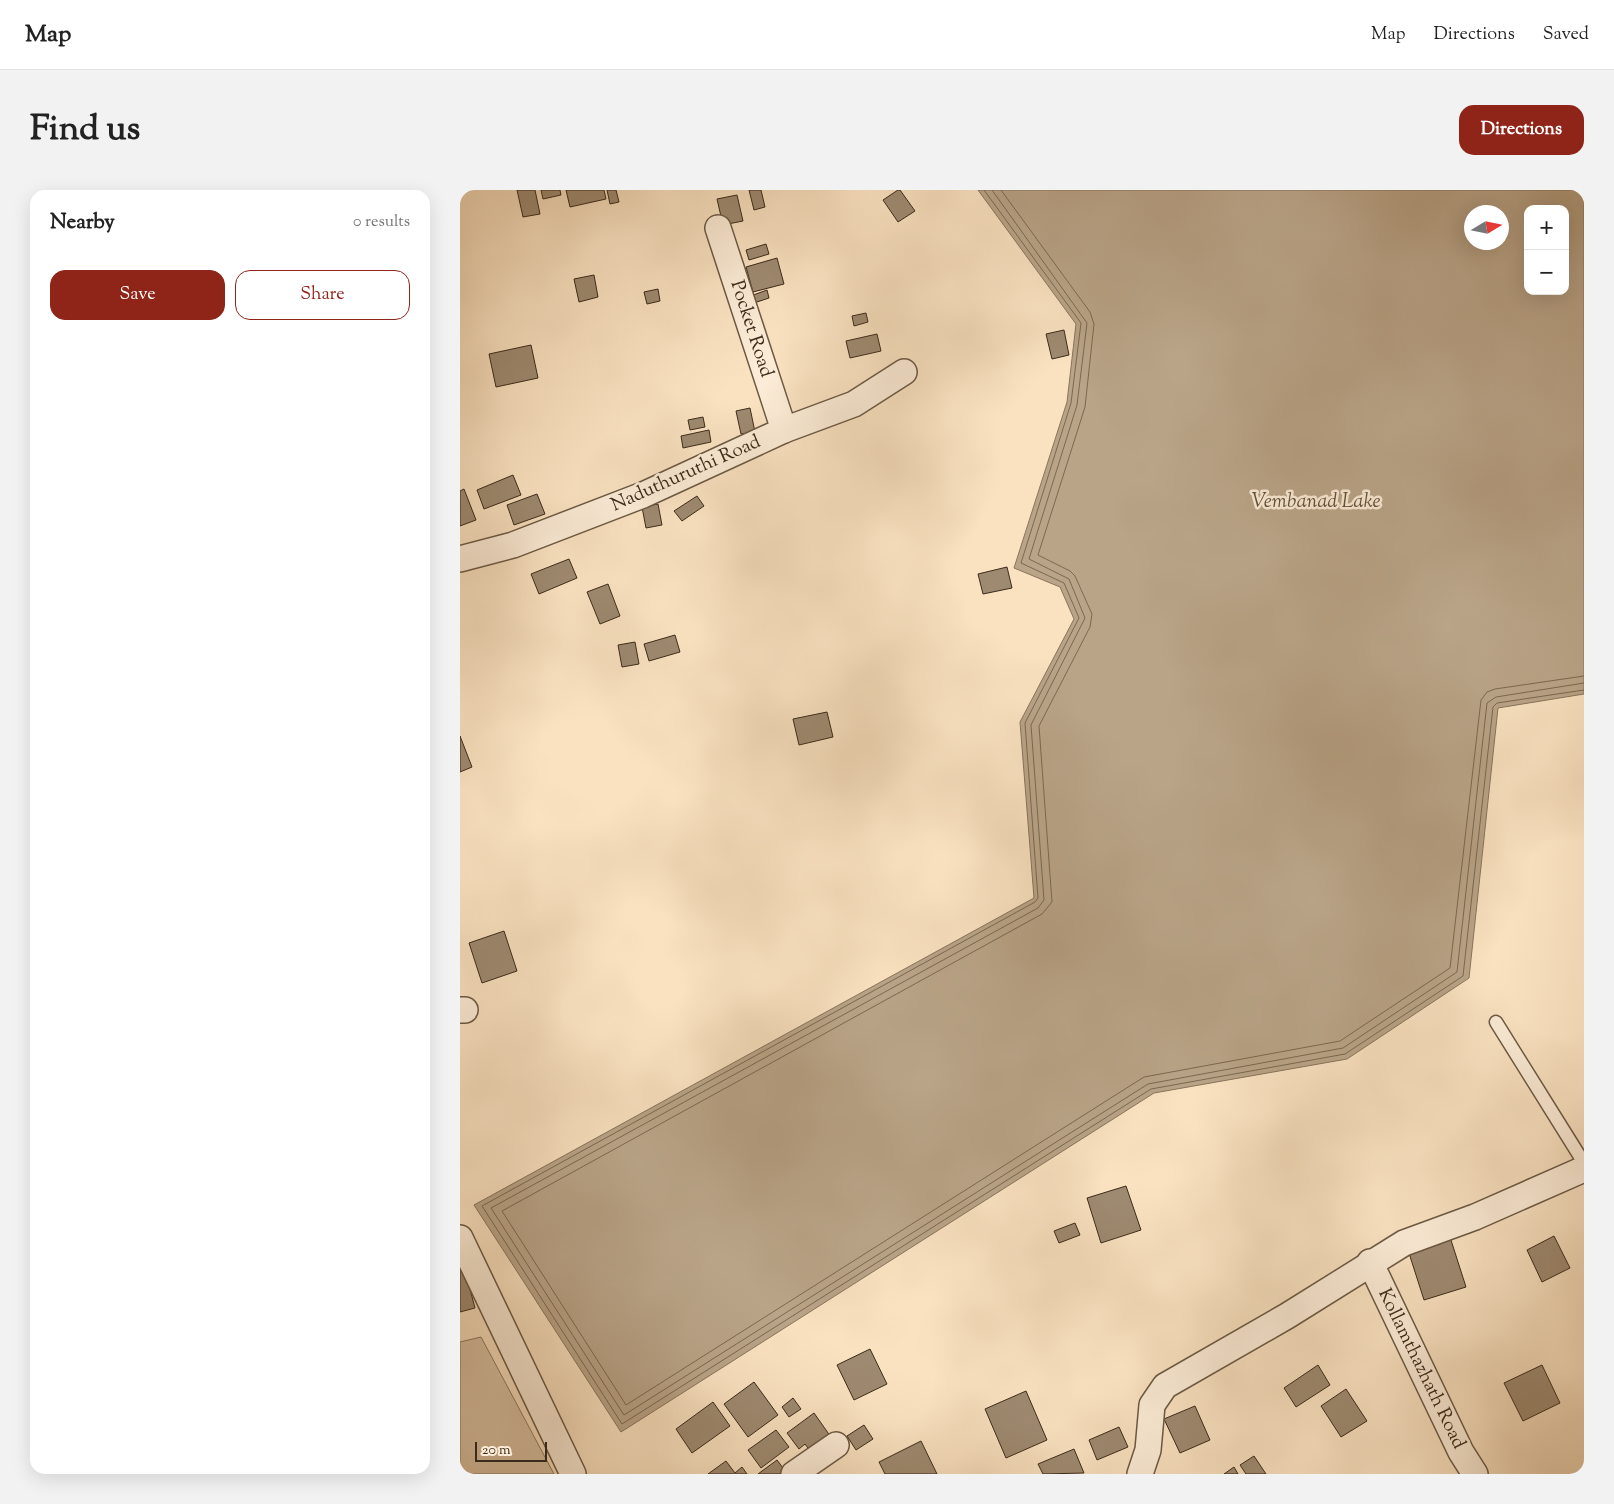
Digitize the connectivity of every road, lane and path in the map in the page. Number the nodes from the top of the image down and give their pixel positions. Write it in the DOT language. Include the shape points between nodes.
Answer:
graph roads {
  1 [pos="718,228"];
  2 [pos="904,372"];
  3 [pos="784,430"];
  4 [pos="460,559"];
  5 [pos="1496,1022"];
  6 [pos="1584,1163"];
  7 [pos="1584,1168"];
  8 [pos="460,1238"];
  9 [pos="1370,1262"];
  10 [pos="836,1445"];
  11 [pos="573,1474"];
  12 [pos="794,1474"];
  13 [pos="1140,1474"];
  14 [pos="1475,1474"];
  1 -- 3 [label="street, Pocket Road"];
  2 -- 3 [label="street, Naduthuruthi Road" via="854,404"];
  3 -- 4 [label="street, Naduthuruthi Road" via="643,495 513,545"];
  5 -- 6 [label="lane"];
  7 -- 9 [label="street" via="1475,1217 1404,1243"];
  8 -- 11 [label="street"];
  9 -- 13 [label="street" via="1286,1316 1165,1386 1152,1405 1148,1450"];
  9 -- 14 [label="street, Kollamthazhath Road" via="1461,1452"];
  10 -- 12 [label="street"];
}
